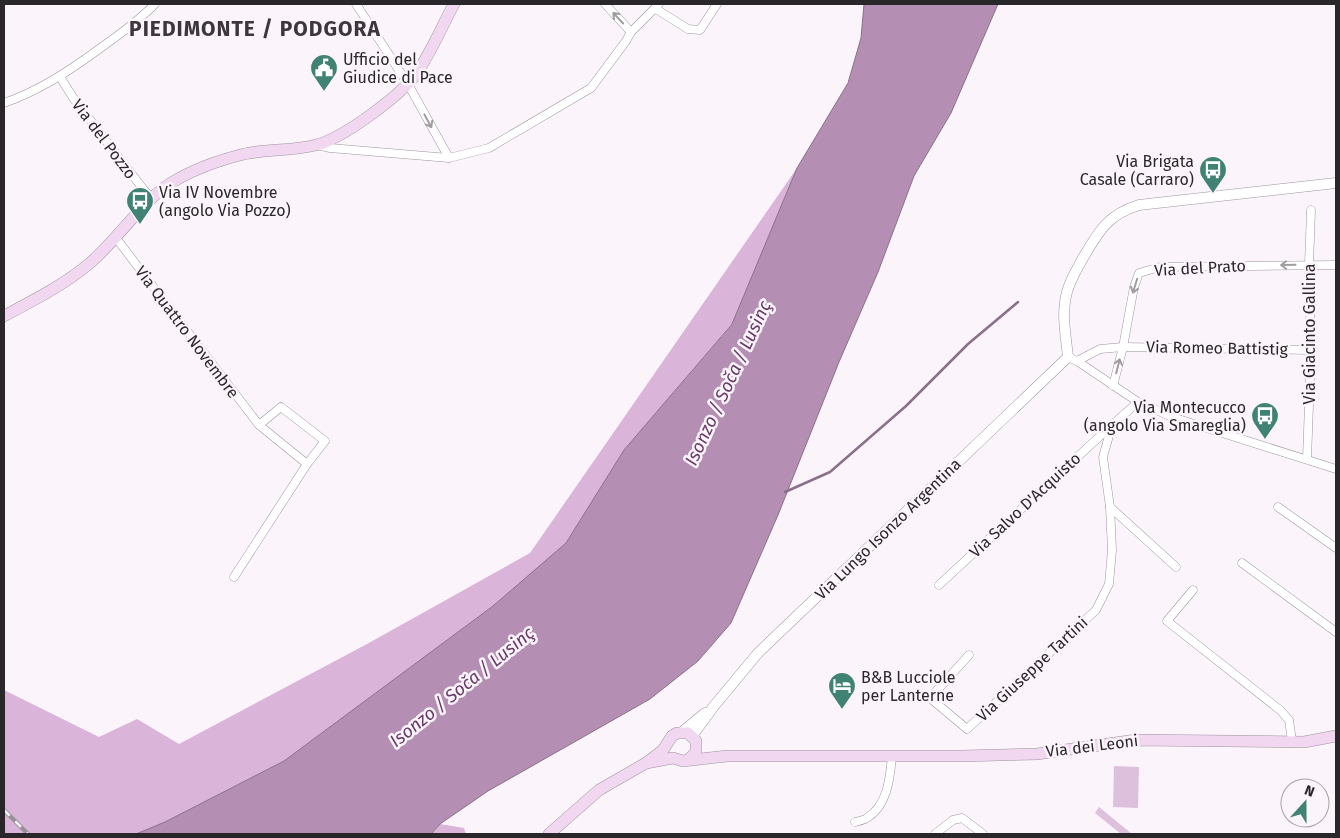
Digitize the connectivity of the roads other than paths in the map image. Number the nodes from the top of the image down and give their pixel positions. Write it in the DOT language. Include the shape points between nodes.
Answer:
graph roads {
  1 [pos="155,4"];
  2 [pos="356,4"];
  3 [pos="454,4"];
  4 [pos="605,4"];
  5 [pos="717,4"];
  6 [pos="657,6"];
  7 [pos="631,32"];
  8 [pos="60,77"];
  9 [pos="408,84"];
  10 [pos="4,103"];
  11 [pos="317,145"];
  12 [pos="448,158"];
  13 [pos="1336,184"];
  14 [pos="152,198"];
  15 [pos="1311,210"];
  16 [pos="116,238"];
  17 [pos="1309,265"];
  18 [pos="1336,265"];
  19 [pos="4,316"];
  20 [pos="1123,347"];
  21 [pos="1311,350"];
  22 [pos="1072,359"];
  23 [pos="1113,386"];
  24 [pos="1138,402"];
  25 [pos="259,425"];
  26 [pos="1112,425"];
  27 [pos="1307,459"];
  28 [pos="307,464"];
  29 [pos="1336,468"];
  30 [pos="1110,507"];
  31 [pos="1278,507"];
  32 [pos="1336,548"];
  33 [pos="1242,562"];
  34 [pos="1176,567"];
  35 [pos="234,577"];
  36 [pos="939,586"];
  37 [pos="1193,590"];
  38 [pos="1336,632"];
  39 [pos="969,655"];
  40 [pos="1336,736"];
  41 [pos="690,739"];
  42 [pos="1292,741"];
  43 [pos="669,742"];
  44 [pos="727,756"];
  45 [pos="892,756"];
  46 [pos="673,758"];
  47 [pos="688,760"];
  48 [pos="646,763"];
  49 [pos="855,822"];
  50 [pos="549,834"];
  51 [pos="935,834"];
  52 [pos="983,834"];
  1 -- 8 [label="street" via="117,37"];
  2 -- 9 [label="street"];
  3 -- 9 [label="main road"];
  7 -- 4 [label="street, one-way"];
  5 -- 6 [label="street" via="700,30 688,29"];
  6 -- 7 [label="street"];
  7 -- 12 [label="street" via="591,88 489,148"];
  8 -- 10 [label="street"];
  8 -- 14 [label="street, Via del Pozzo"];
  9 -- 11 [label="main road" via="352,128"];
  9 -- 12 [label="street, one-way"];
  11 -- 12 [label="street"];
  11 -- 14 [label="main road" via="244,154 195,170"];
  13 -- 22 [label="street" via="1139,205 1114,217 1101,228 1066,293 1064,317"];
  14 -- 16 [label="main road"];
  15 -- 17 [label="street, Via Giacinto Gallina"];
  16 -- 19 [label="main road" via="64,284"];
  16 -- 25 [label="street, Via Quattro Novembre"];
  17 -- 18 [label="street, Via del Prato"];
  17 -- 20 [label="street, Via del Prato, one-way" via="1160,267 1139,273"];
  17 -- 21 [label="street, Via Giacinto Gallina"];
  20 -- 21 [label="street, Via Romeo Battistig"];
  20 -- 22 [label="street, Via Romeo Battistig" via="1100,348"];
  23 -- 20 [label="street, Via Romeo Battistig, one-way"];
  21 -- 27 [label="street, Via Giacinto Gallina"];
  22 -- 23 [label="street"];
  22 -- 41 [label="street, Via Lungo Isonzo Argentina" via="758,654"];
  23 -- 24 [label="street"];
  24 -- 26 [label="street, Via Salvo D'Acquisto"];
  24 -- 27 [label="street"];
  25 -- 28 [label="street, Via Quattro Novembre"];
  25 -- 28 [label="street" via="281,407 325,441"];
  26 -- 30 [label="street" via="1103,458"];
  26 -- 36 [label="street, Via Salvo D'Acquisto"];
  27 -- 29 [label="street"];
  28 -- 35 [label="street"];
  30 -- 34 [label="street"];
  30 -- 39 [label="street, Via Giuseppe Tartini" via="1112,550 1109,584 1096,610 967,729 930,698"];
  31 -- 32 [label="street"];
  33 -- 38 [label="street"];
  37 -- 42 [label="street" via="1167,622 1280,710 1289,720"];
  40 -- 42 [label="main road, Via dei Leoni"];
  41 -- 43 [label="main road, Via Lungo Isonzo Argentina" via="677,733"];
  41 -- 44 [label="main road, Via dei Leoni"];
  41 -- 47 [label="main road, Via Lungo Isonzo Argentina" via="693,756"];
  42 -- 45 [label="main road, Via dei Leoni" via="1136,740 1037,754"];
  43 -- 46 [label="main road"];
  43 -- 48 [label="main road, Via Lungo Isonzo Argentina"];
  44 -- 45 [label="main road, Via dei Leoni"];
  44 -- 47 [label="main road, Via dei Leoni"];
  45 -- 49 [label="street" via="885,796 867,818"];
  46 -- 47 [label="main road, Via Lungo Isonzo Argentina"];
  46 -- 48 [label="main road, Via Lungo Isonzo Argentina"];
  48 -- 50 [label="main road, Via Lungo Isonzo Argentina" via="599,790"];
  51 -- 52 [label="street" via="953,820 962,818"];
}
